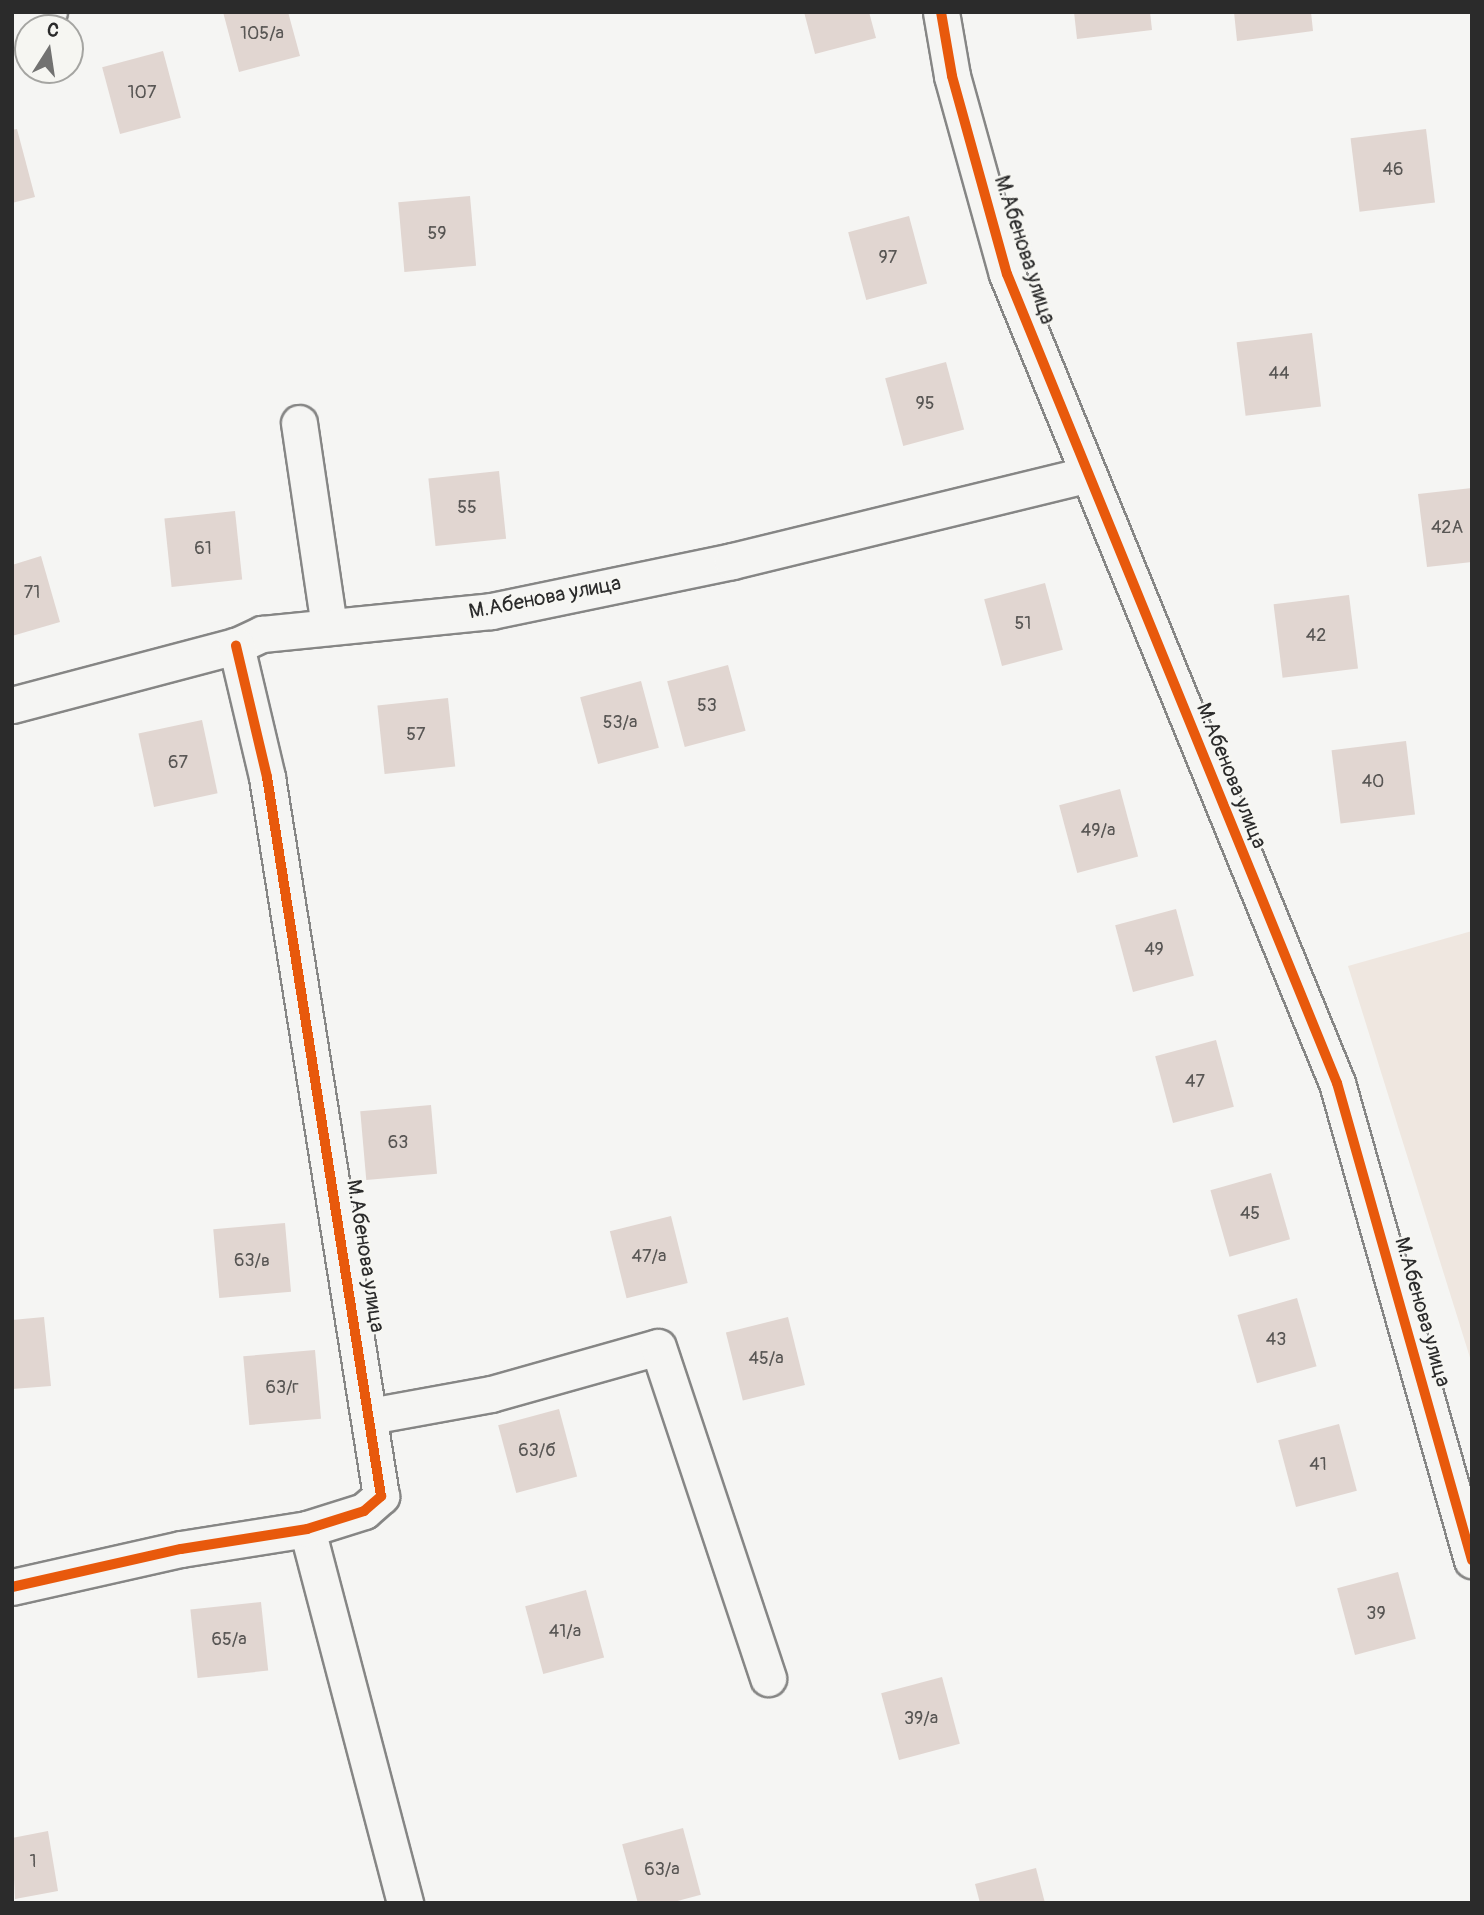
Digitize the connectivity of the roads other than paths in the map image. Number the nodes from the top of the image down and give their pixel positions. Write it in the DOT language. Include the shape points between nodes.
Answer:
graph roads {
  1 [pos="49,12"];
  2 [pos="941,12"];
  3 [pos="12,30"];
  4 [pos="299,424"];
  5 [pos="1086,475"];
  6 [pos="329,627"];
  7 [pos="236,646"];
  8 [pos="12,705"];
  9 [pos="370,1416"];
  10 [pos="307,1529"];
  11 [pos="1472,1560"];
  12 [pos="12,1587"];
  13 [pos="768,1678"];
  14 [pos="405,1903"];
  1 -- 3 [label="street"];
  2 -- 5 [label="street, М.Абенова улица" via="952,76 1007,274"];
  4 -- 6 [label="street"];
  5 -- 6 [label="street, М.Абенова улица" via="732,561 491,611"];
  5 -- 11 [label="street, М.Абенова улица" via="1337,1083"];
  6 -- 7 [label="street, М.Абенова улица" via="262,634"];
  7 -- 8 [label="street, М.Абенова улица"];
  7 -- 9 [label="street, М.Абенова улица" via="267,777"];
  9 -- 10 [label="street, М.Абенова улица" via="381,1496 363,1511"];
  9 -- 13 [label="street" via="491,1394 658,1347"];
  10 -- 12 [label="street, М.Абенова улица" via="181,1549"];
  10 -- 14 [label="street"];
}
